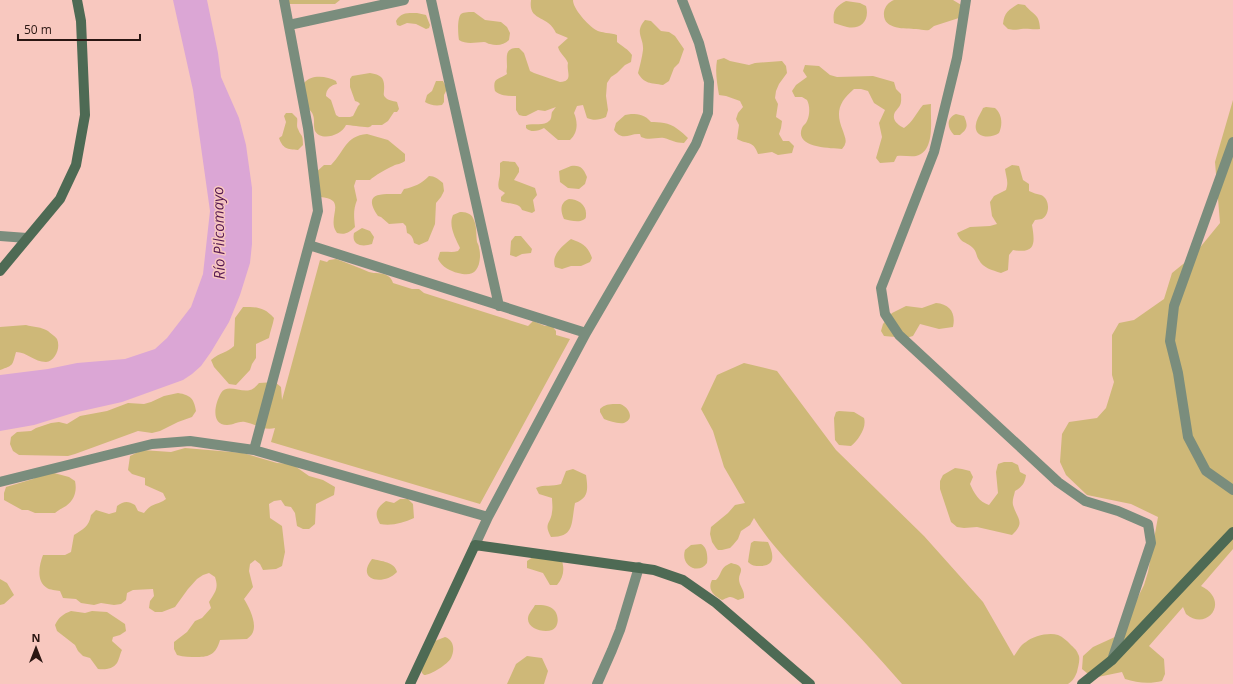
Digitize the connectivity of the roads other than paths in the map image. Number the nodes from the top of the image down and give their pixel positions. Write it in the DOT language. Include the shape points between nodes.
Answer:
graph roads {
  1 [pos="77,0"];
  2 [pos="284,0"];
  3 [pos="404,0"];
  4 [pos="431,0"];
  5 [pos="682,0"];
  6 [pos="966,0"];
  7 [pos="289,25"];
  8 [pos="1233,142"];
  9 [pos="0,236"];
  10 [pos="27,238"];
  11 [pos="309,245"];
  12 [pos="0,271"];
  13 [pos="499,306"];
  14 [pos="586,333"];
  15 [pos="254,450"];
  16 [pos="0,482"];
  17 [pos="1233,490"];
  18 [pos="488,518"];
  19 [pos="1233,532"];
  20 [pos="475,545"];
  21 [pos="640,567"];
  22 [pos="1112,660"];
  23 [pos="410,684"];
  24 [pos="597,684"];
  25 [pos="810,684"];
  26 [pos="1082,684"];
  1 -- 10 [label="street" via="81,21 85,114 76,165 60,199"];
  2 -- 7 [label="street"];
  3 -- 7 [label="street"];
  4 -- 13 [label="street"];
  5 -- 14 [label="street" via="699,43 709,82 708,113 696,144"];
  6 -- 22 [label="street" via="957,58 934,152 882,288 885,314 899,335 1058,482 1085,501 1148,524 1151,543"];
  7 -- 11 [label="street" via="308,128 318,211"];
  8 -- 17 [label="street" via="1174,306 1170,341 1188,437 1206,471"];
  9 -- 10 [label="street"];
  10 -- 12 [label="street"];
  11 -- 13 [label="street"];
  11 -- 15 [label="street"];
  13 -- 14 [label="street"];
  14 -- 18 [label="street"];
  15 -- 16 [label="street" via="190,441 152,444"];
  15 -- 18 [label="street"];
  18 -- 20 [label="street"];
  19 -- 22 [label="street"];
  20 -- 21 [label="street"];
  20 -- 23 [label="street"];
  21 -- 24 [label="street" via="617,637"];
  21 -- 25 [label="street" via="683,580 716,603"];
  22 -- 26 [label="street"];
}
